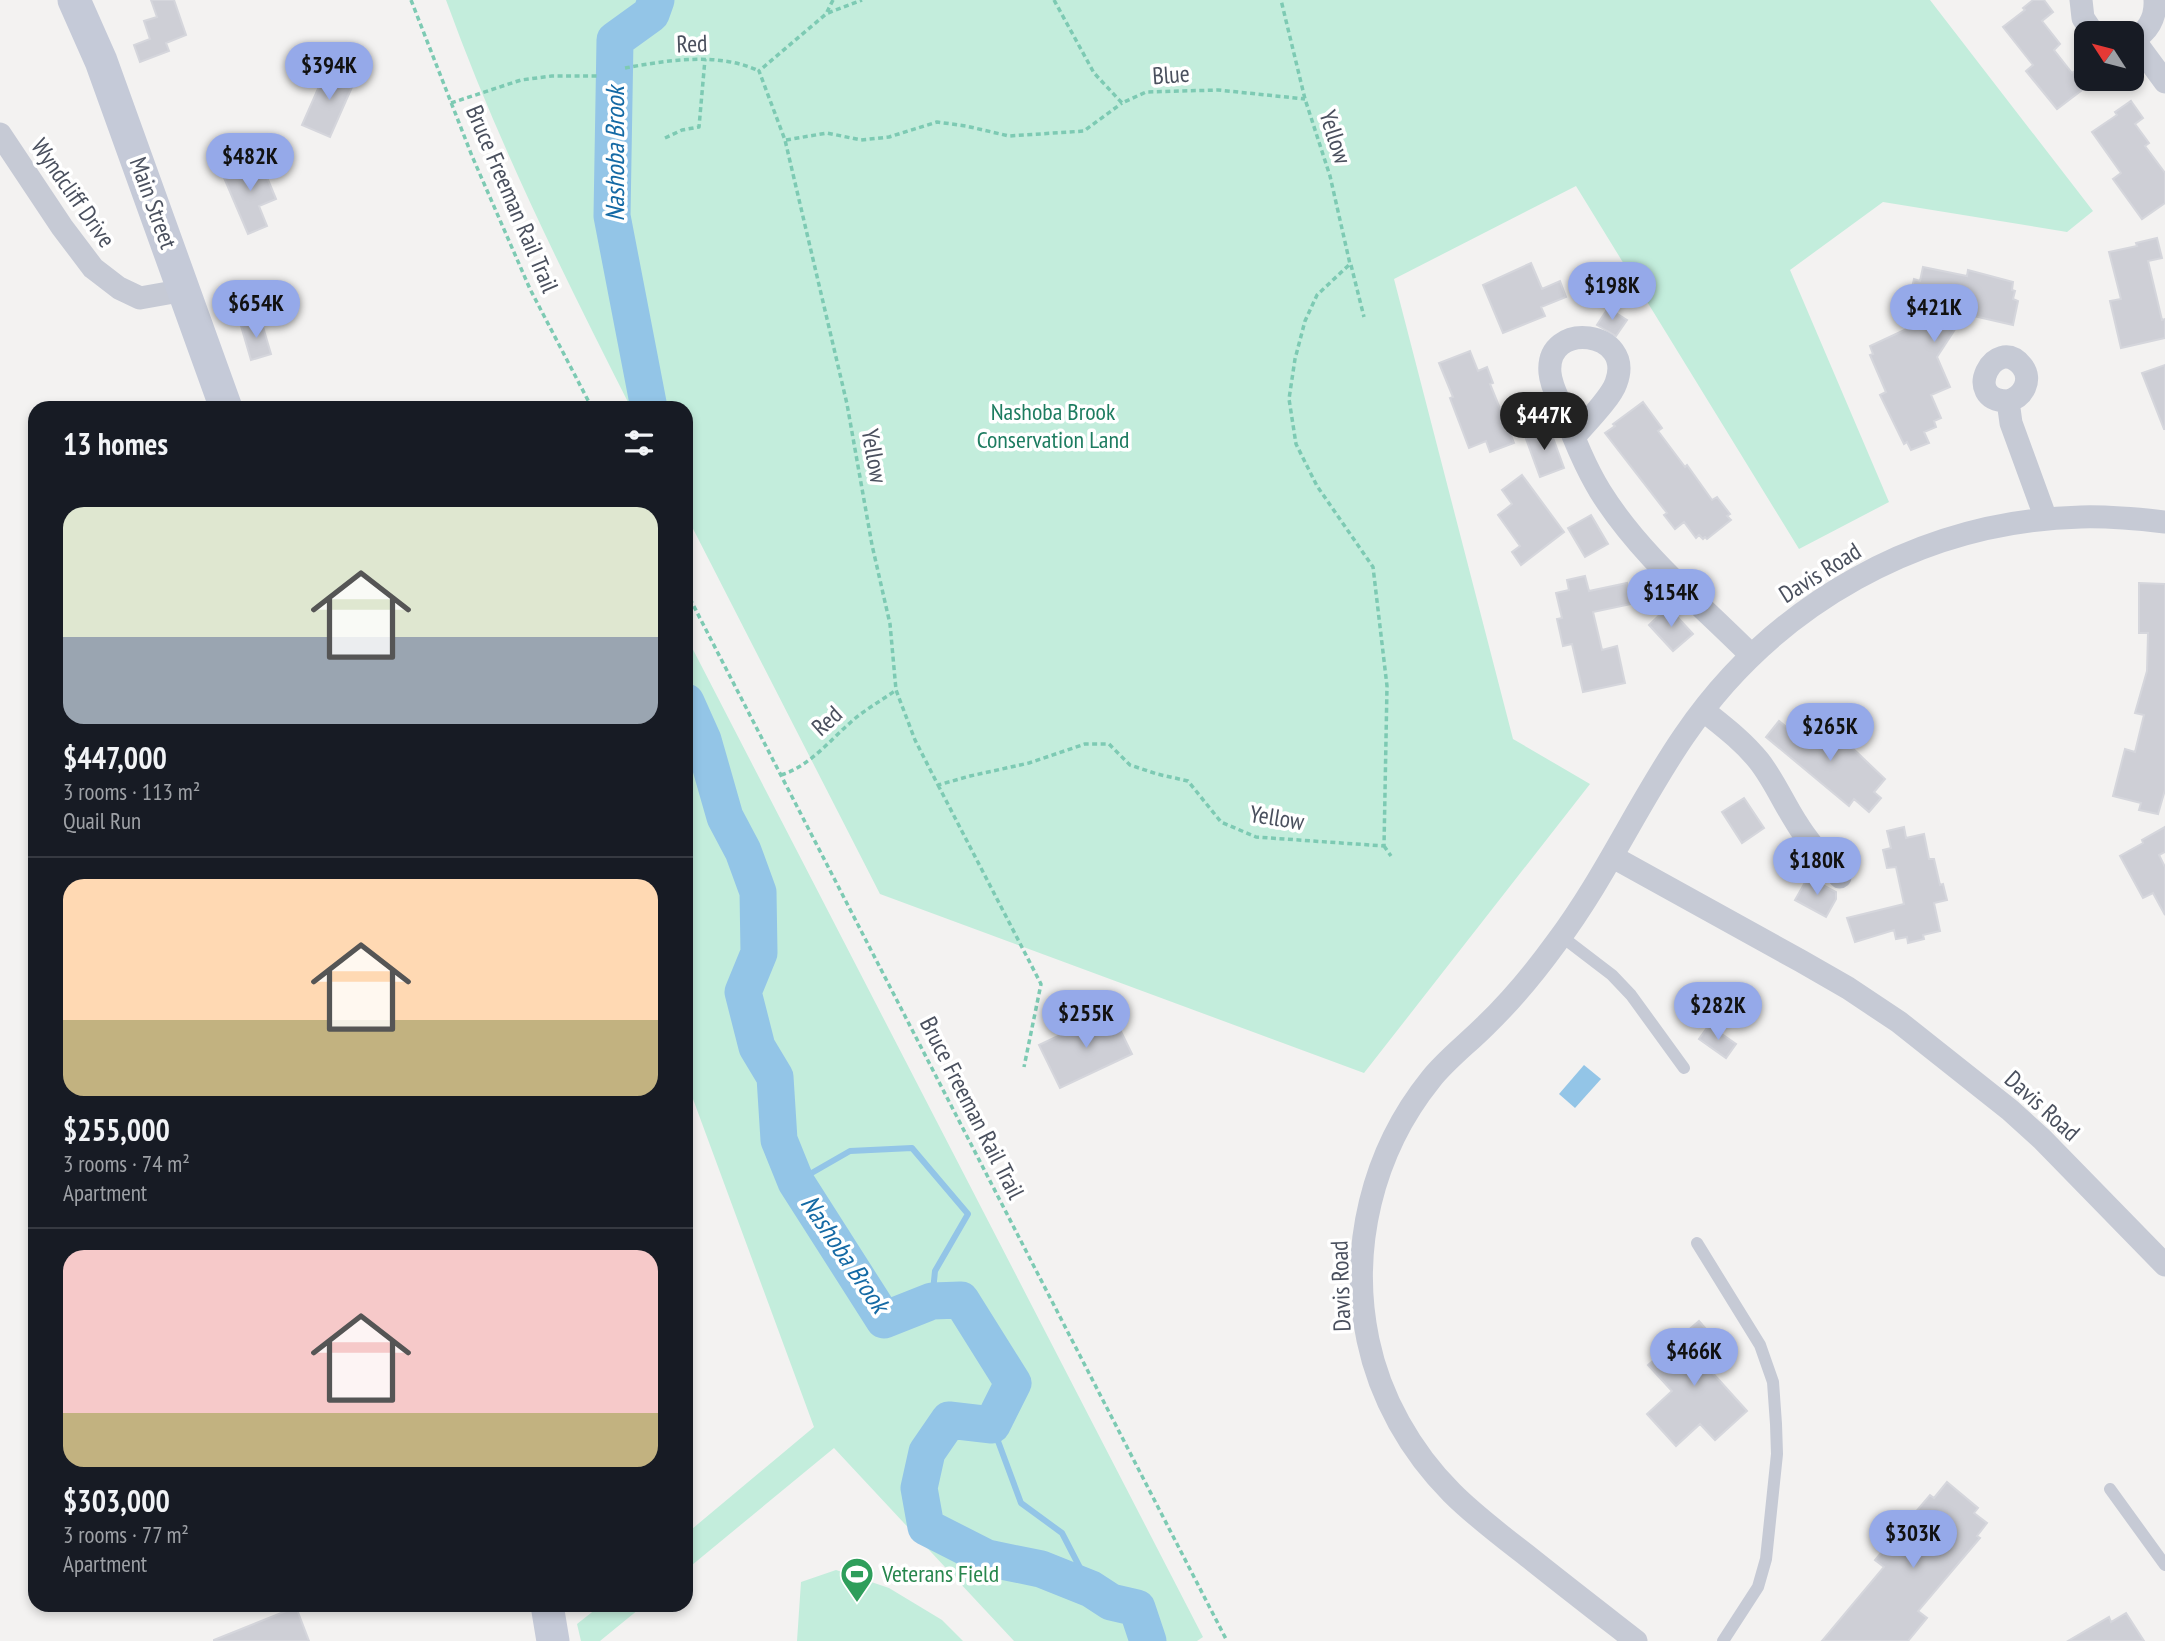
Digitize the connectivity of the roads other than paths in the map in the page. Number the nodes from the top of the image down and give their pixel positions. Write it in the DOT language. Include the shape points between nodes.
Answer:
graph roads {
  1 [pos="74,0"];
  2 [pos="2081,0"];
  3 [pos="2155,0"];
  4 [pos="2085,21"];
  5 [pos="2144,32"];
  6 [pos="2144,53"];
  7 [pos="2165,82"];
  8 [pos="0,134"];
  9 [pos="184,290"];
  10 [pos="224,401"];
  11 [pos="2008,401"];
  12 [pos="1573,437"];
  13 [pos="2046,519"];
  14 [pos="2165,523"];
  15 [pos="1751,655"];
  16 [pos="1703,710"];
  17 [pos="1613,857"];
  18 [pos="1840,877"];
  19 [pos="1561,936"];
  20 [pos="1684,1068"];
  21 [pos="1696,1243"];
  22 [pos="2165,1265"];
  23 [pos="2110,1489"];
  24 [pos="2165,1565"];
  25 [pos="548,1612"];
  26 [pos="553,1641"];
  27 [pos="1636,1641"];
  28 [pos="1723,1641"];
  1 -- 9 [label="main road, Main Street" via="102,61"];
  2 -- 4 [label="street"];
  3 -- 5 [label="street" via="2155,14"];
  6 -- 7 [label="street"];
  8 -- 9 [label="street, Wyndcliff Drive" via="93,268 140,298"];
  9 -- 10 [label="main road, Main Street"];
  11 -- 13 [label="street" via="2011,423"];
  12 -- 15 [label="street" via="1601,493 1646,551"];
  13 -- 14 [label="street, Davis Road" via="2084,516"];
  13 -- 15 [label="street, Davis Road" via="1944,539 1870,570 1805,609"];
  15 -- 16 [label="street, Davis Road"];
  16 -- 17 [label="street, Davis Road"];
  16 -- 18 [label="street" via="1759,762 1817,852"];
  17 -- 19 [label="street, Davis Road"];
  17 -- 22 [label="street, Davis Road" via="1801,961 1899,1022 2018,1117"];
  19 -- 20 [label="lane" via="1631,995"];
  19 -- 27 [label="street, Davis Road" via="1493,1018 1434,1076 1395,1135 1370,1201 1361,1271 1363,1307 1382,1387 1429,1468 1479,1518"];
  21 -- 28 [label="lane" via="1760,1345 1773,1382 1776,1424 1766,1559 1758,1587"];
  23 -- 24 [label="lane"];
  25 -- 26 [label="main road"];
}
